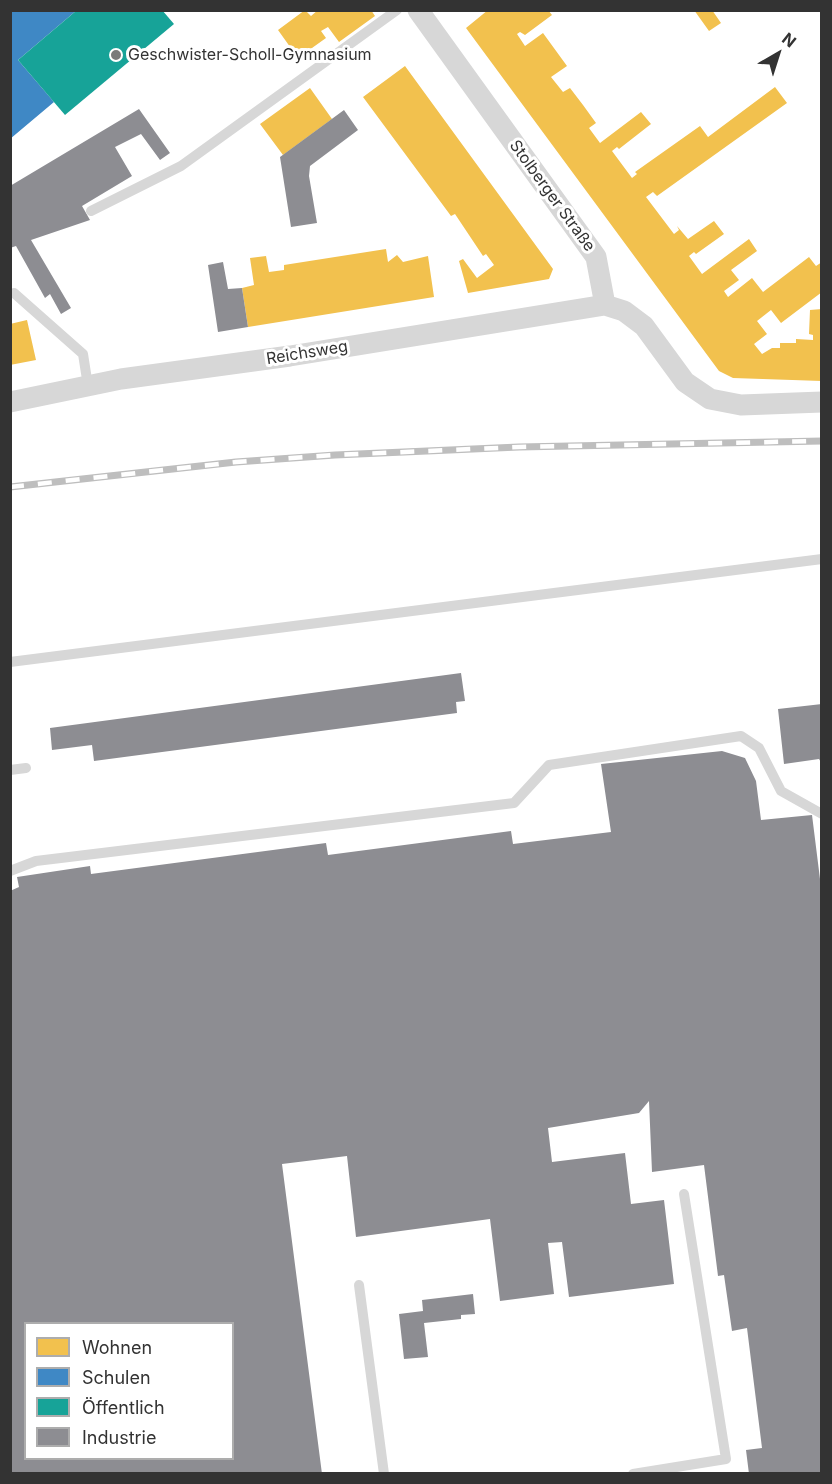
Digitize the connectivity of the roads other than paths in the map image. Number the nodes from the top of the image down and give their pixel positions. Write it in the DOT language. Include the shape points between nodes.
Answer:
graph roads {
  1 [pos="397,10"];
  2 [pos="418,10"];
  3 [pos="92,211"];
  4 [pos="14,294"];
  5 [pos="605,305"];
  6 [pos="88,386"];
  7 [pos="10,402"];
  8 [pos="822,402"];
  9 [pos="822,559"];
  10 [pos="10,662"];
  11 [pos="26,768"];
  12 [pos="10,770"];
  13 [pos="822,814"];
  14 [pos="10,871"];
  15 [pos="684,1194"];
  16 [pos="359,1285"];
  17 [pos="384,1473"];
  18 [pos="633,1473"];
  1 -- 3 [label="lane" via="181,165"];
  2 -- 5 [label="street, Stolberger Straße" via="596,257"];
  4 -- 6 [label="lane" via="82,354"];
  5 -- 6 [label="street, Reichsweg"];
  5 -- 8 [label="street" via="624,311 644,326 685,382 710,399 741,405"];
  6 -- 7 [label="street, Reichsweg"];
  9 -- 10 [label="lane"];
  11 -- 12 [label="lane"];
  13 -- 14 [label="lane" via="781,791 759,748 741,736 549,765 514,803 36,861"];
  15 -- 18 [label="lane" via="726,1459"];
  16 -- 17 [label="lane"];
}
